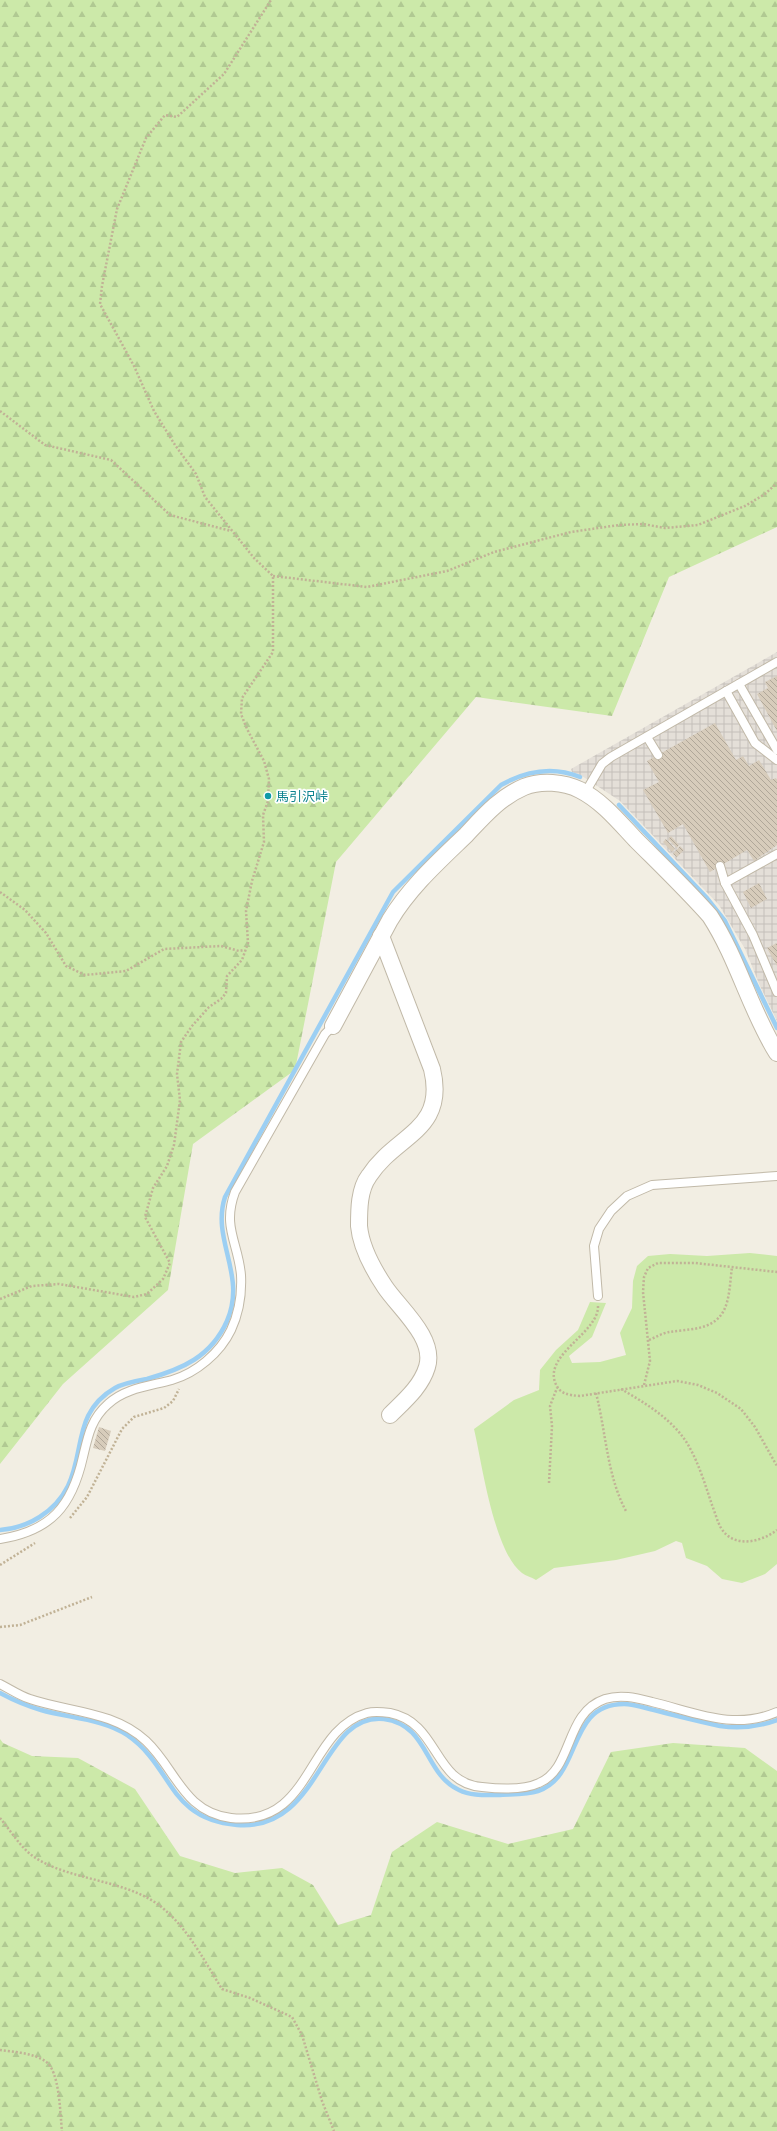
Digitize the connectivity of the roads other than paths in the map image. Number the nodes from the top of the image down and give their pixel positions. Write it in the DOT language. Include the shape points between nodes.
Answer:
graph roads {
  1 [pos="777,662"];
  2 [pos="739,684"];
  3 [pos="726,691"];
  4 [pos="647,736"];
  5 [pos="777,750"];
  6 [pos="658,755"];
  7 [pos="777,760"];
  8 [pos="585,793"];
  9 [pos="777,854"];
  10 [pos="720,866"];
  11 [pos="725,882"];
  12 [pos="381,936"];
  13 [pos="777,992"];
  14 [pos="333,1026"];
  15 [pos="777,1053"];
  16 [pos="777,1176"];
  17 [pos="598,1296"];
  18 [pos="390,1415"];
  19 [pos="0,1539"];
  20 [pos="0,1684"];
  21 [pos="777,1712"];
  1 -- 2 [label="lane"];
  2 -- 3 [label="lane"];
  2 -- 5 [label="lane"];
  3 -- 4 [label="lane"];
  3 -- 7 [label="lane" via="755,743"];
  4 -- 6 [label="lane"];
  4 -- 8 [label="lane" via="602,764"];
  8 -- 12 [label="street" via="564,784 541,783 508,795 421,879 400,903"];
  8 -- 15 [label="street" via="606,810 710,916 724,940"];
  9 -- 11 [label="lane"];
  10 -- 11 [label="lane"];
  11 -- 13 [label="lane" via="753,935"];
  12 -- 14 [label="street"];
  12 -- 18 [label="street" via="432,1069 436,1086 434,1103 428,1117 378,1163 368,1177 359,1210 360,1229 371,1265 419,1329 427,1347 428,1366 421,1382"];
  14 -- 19 [label="lane" via="321,1041 230,1205 228,1220 240,1273 241,1292 239,1308 231,1331 208,1359 193,1371 120,1394 108,1404 97,1415 90,1428 71,1497 50,1520 14,1537"];
  16 -- 17 [label="lane" via="652,1185 627,1196 611,1211 599,1229 594,1246"];
  20 -- 21 [label="lane" via="29,1699 111,1719 131,1730 145,1740 194,1802 221,1816 233,1818 257,1816 273,1810 288,1800 301,1787 333,1735 351,1719 370,1712 400,1715 415,1724 424,1732 459,1781 483,1787 522,1787 540,1783 550,1775 559,1764 579,1720 588,1709 608,1698 628,1696 729,1721 756,1719"];
}
